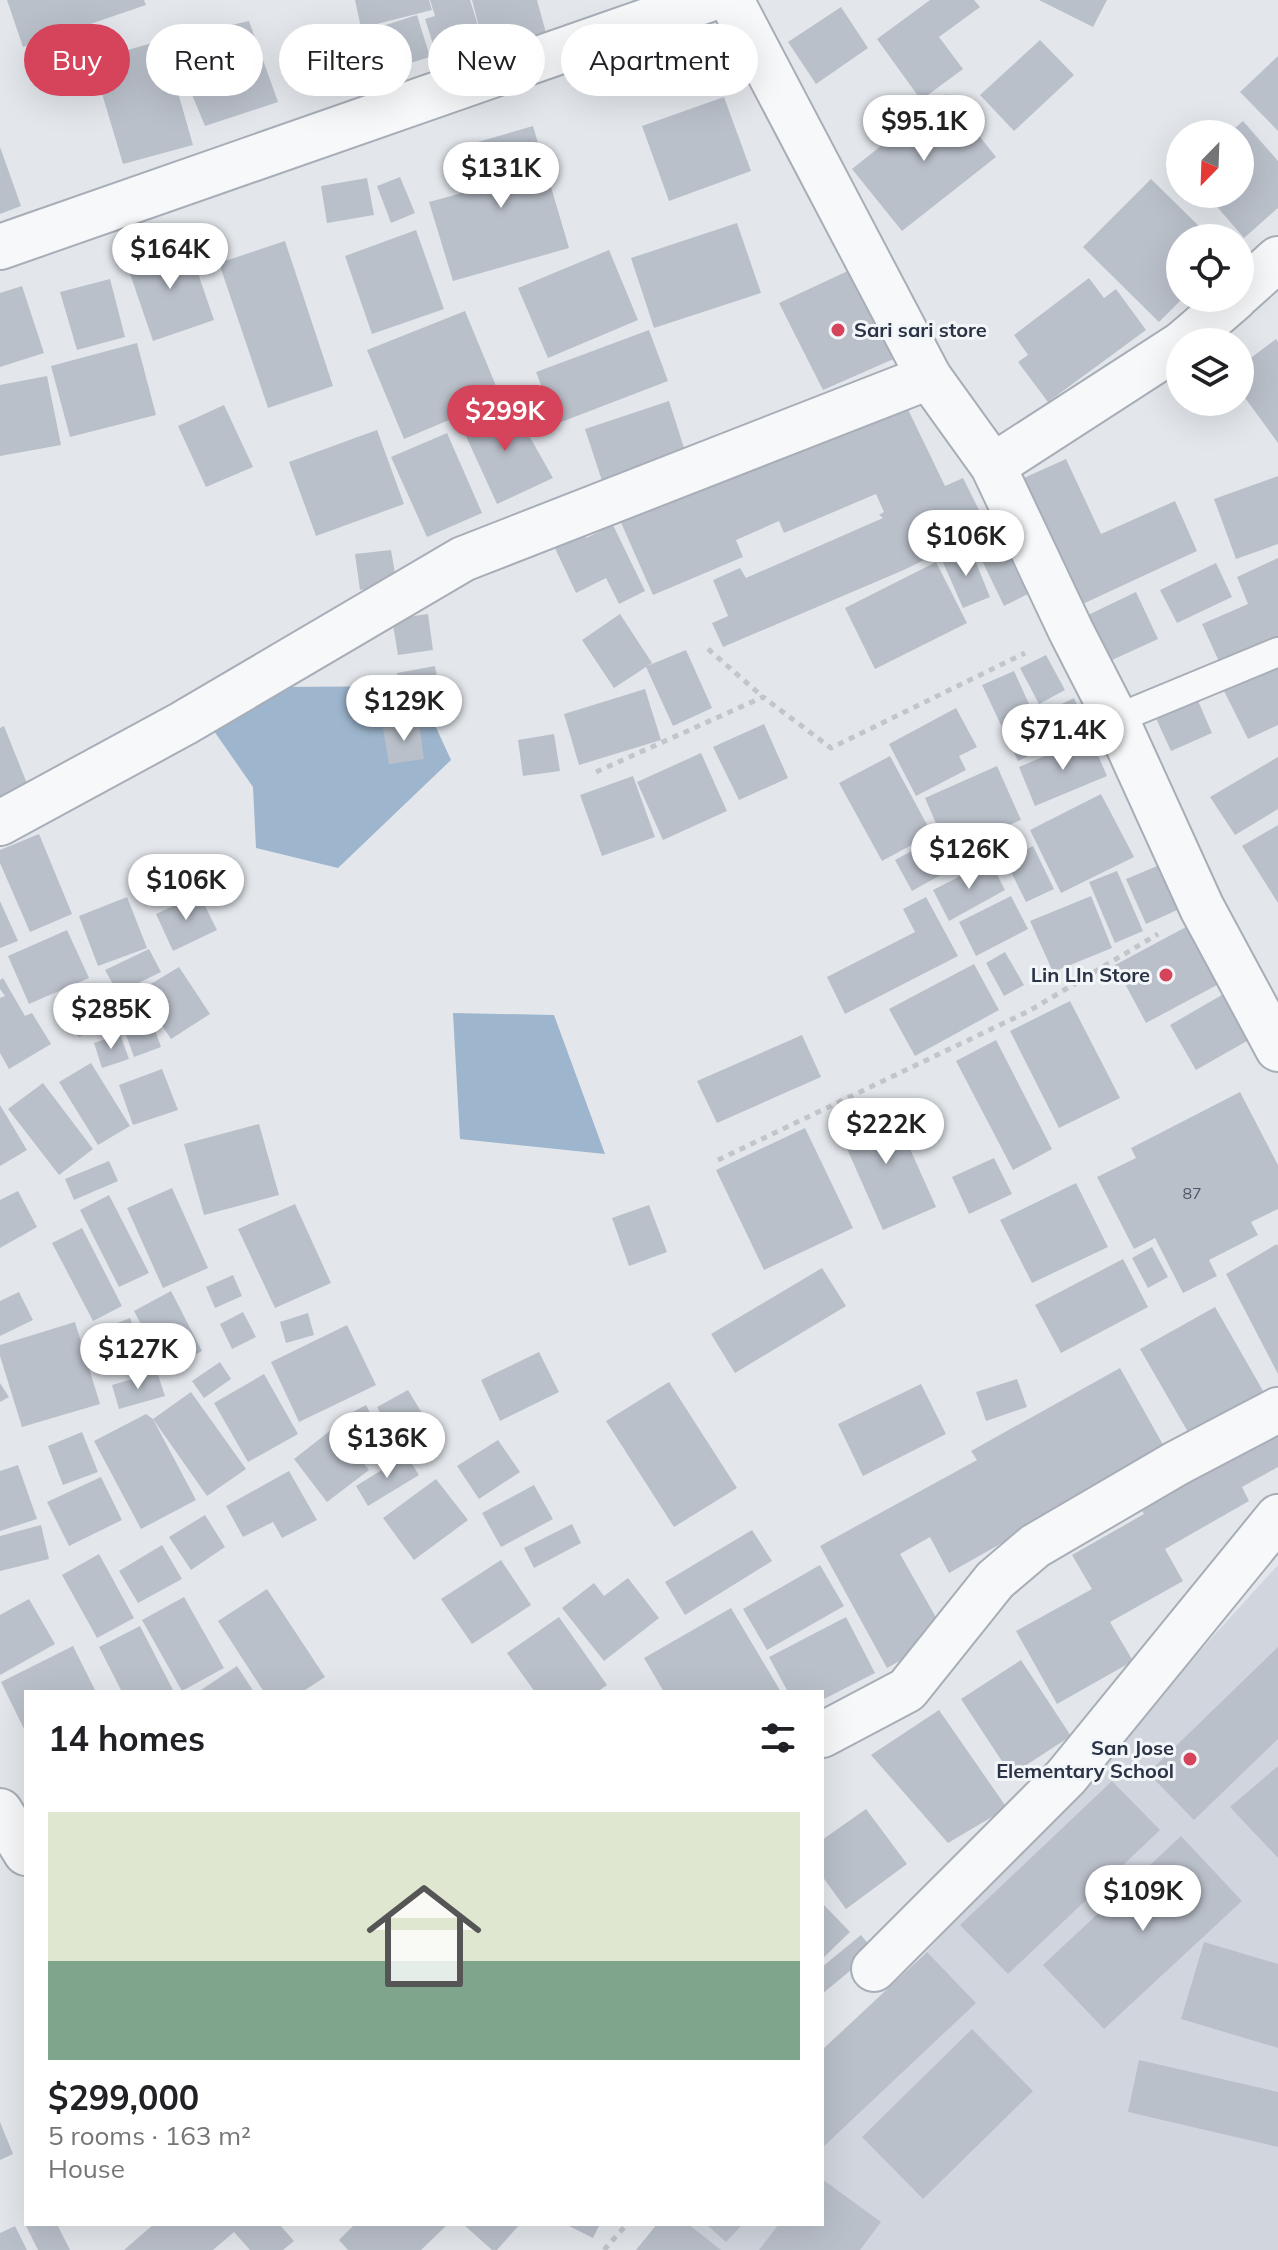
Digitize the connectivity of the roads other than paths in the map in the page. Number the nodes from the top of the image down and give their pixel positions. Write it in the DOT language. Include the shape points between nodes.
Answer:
graph roads {
  1 [pos="707,0"];
  2 [pos="731,0"];
  3 [pos="0,247"];
  4 [pos="1278,259"];
  5 [pos="1254,280"];
  6 [pos="1219,312"];
  7 [pos="1200,328"];
  8 [pos="1166,353"];
  9 [pos="929,377"];
  10 [pos="993,466"];
  11 [pos="1278,652"];
  12 [pos="1116,719"];
  13 [pos="0,823"];
  14 [pos="1278,1049"];
  15 [pos="1278,1410"];
  16 [pos="1278,1517"];
  17 [pos="824,1734"];
  18 [pos="0,1811"];
  19 [pos="24,1850"];
  20 [pos="874,1969"];
  1 -- 3 [label="street"];
  2 -- 9 [label="street"];
  4 -- 5 [label="street"];
  6 -- 7 [label="street"];
  8 -- 10 [label="street"];
  9 -- 10 [label="street"];
  9 -- 13 [label="street" via="463,559 184,723"];
  10 -- 12 [label="street"];
  11 -- 12 [label="lane"];
  12 -- 14 [label="street" via="1202,908"];
  15 -- 17 [label="street" via="1035,1546 995,1580 907,1690"];
  16 -- 20 [label="street" via="1066,1777"];
  18 -- 19 [label="street"];
}
